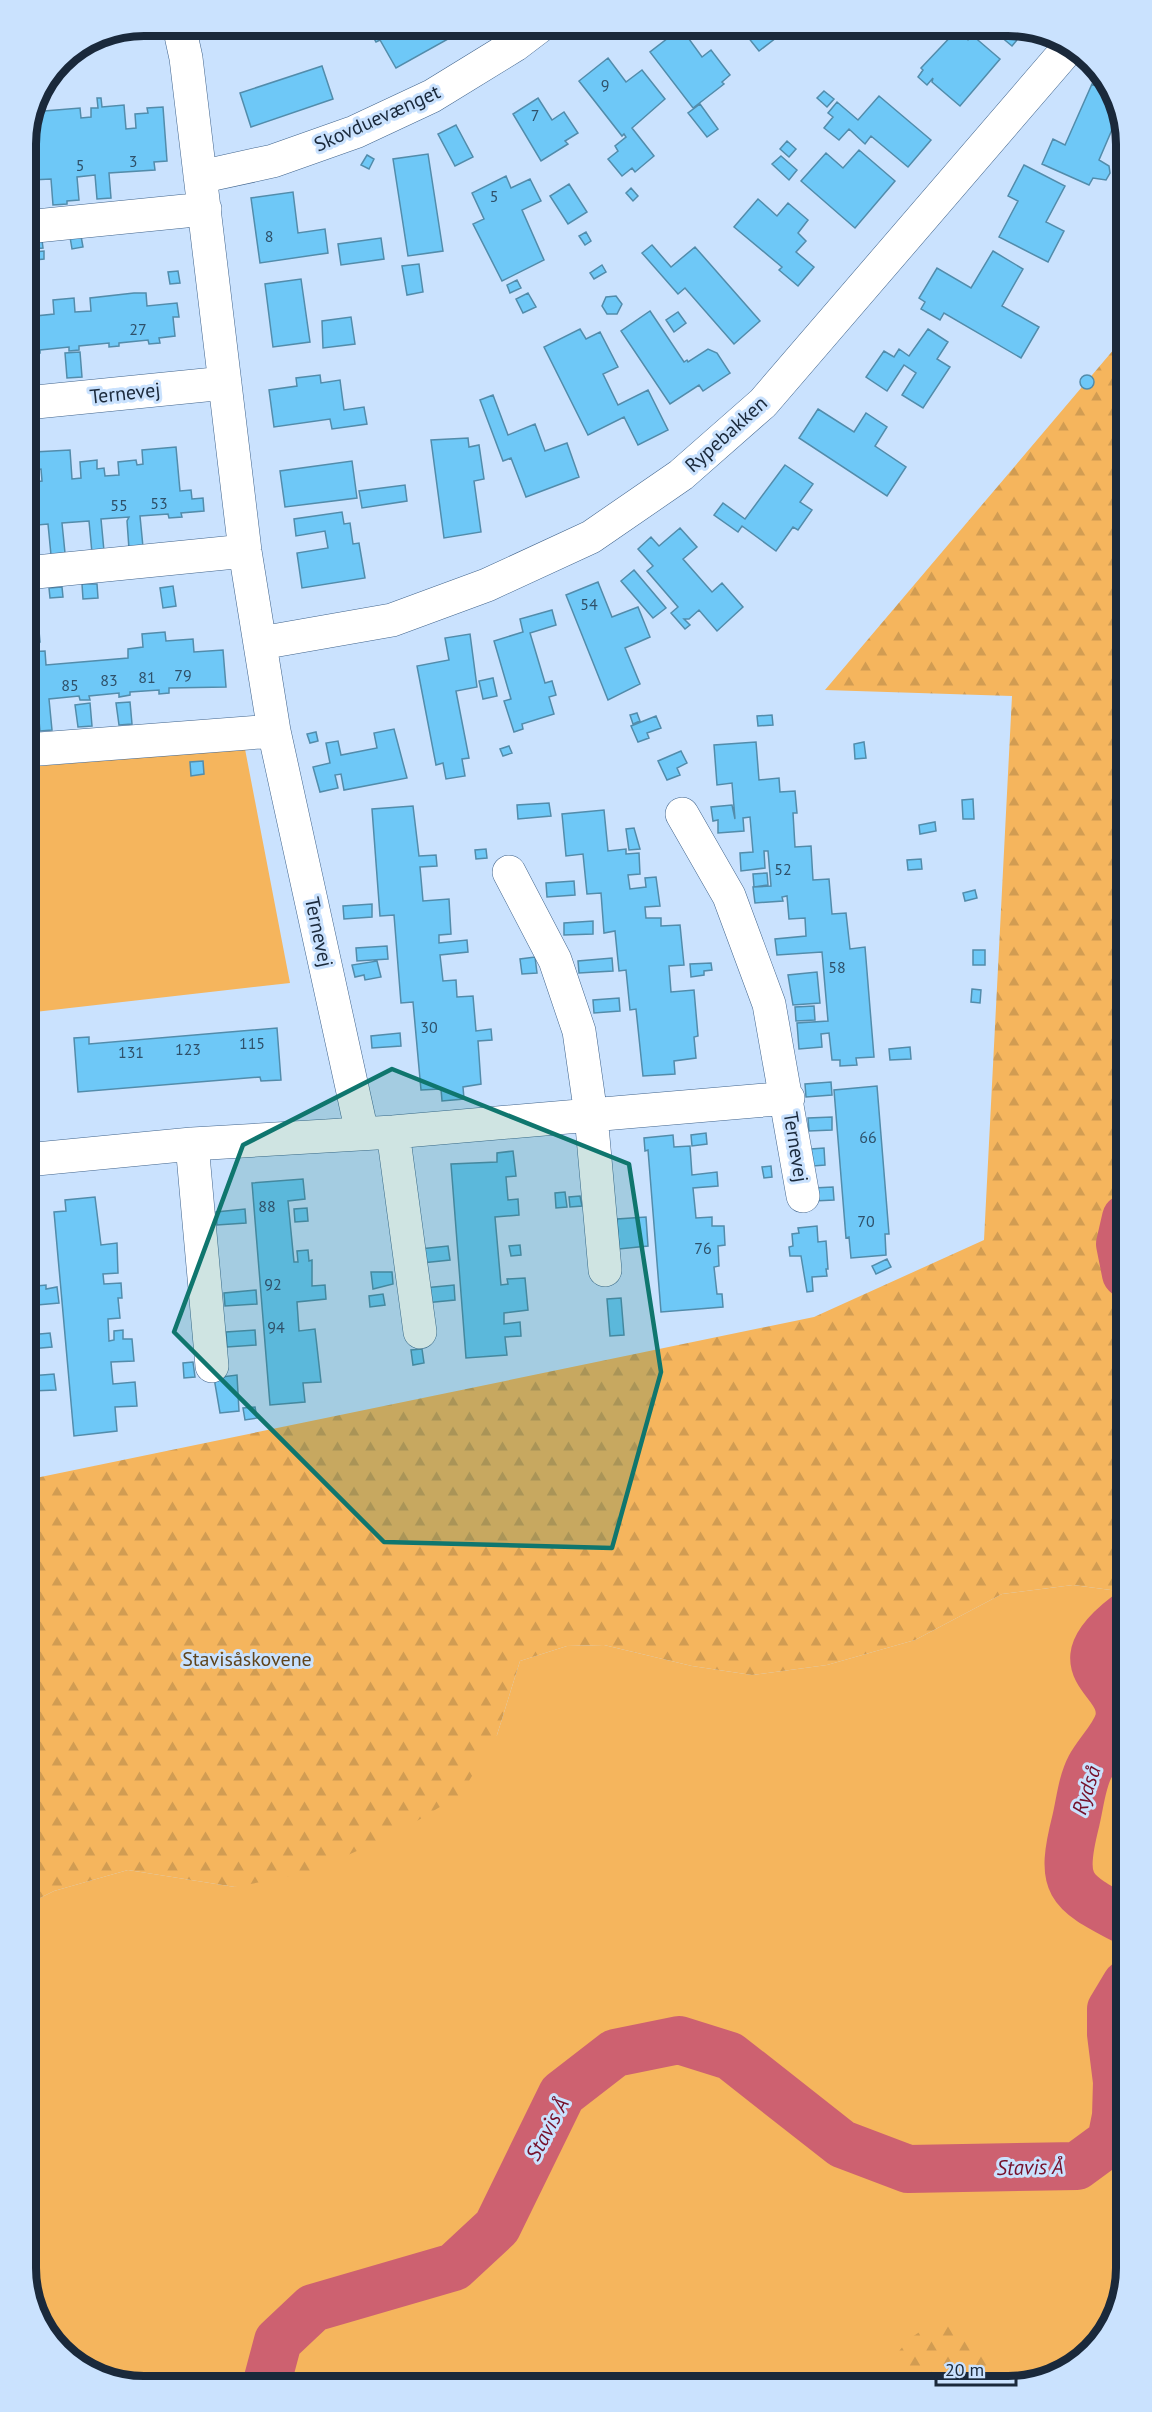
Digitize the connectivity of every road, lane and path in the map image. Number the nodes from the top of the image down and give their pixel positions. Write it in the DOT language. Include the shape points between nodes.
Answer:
graph roads {
  1 [pos="181,36"];
  2 [pos="527,36"];
  3 [pos="1065,52"];
  4 [pos="200,177"];
  5 [pos="205,209"];
  6 [pos="36,226"];
  7 [pos="225,383"];
  8 [pos="36,402"];
  9 [pos="246,550"];
  10 [pos="36,572"];
  11 [pos="261,643"];
  12 [pos="274,731"];
  13 [pos="36,749"];
  14 [pos="682,814"];
  15 [pos="509,872"];
  16 [pos="788,1098"];
  17 [pos="591,1115"];
  18 [pos="378,1132"];
  19 [pos="192,1144"];
  20 [pos="36,1159"];
  21 [pos="803,1196"];
  22 [pos="605,1270"];
  23 [pos="420,1332"];
  24 [pos="213,1366"];
  1 -- 4 [label="street, Ternevej"];
  2 -- 4 [label="street, Skovduevænget" via="432,96 355,132 273,161"];
  3 -- 11 [label="street, Rypebakken" via="763,403 681,475 591,537 487,585 392,620"];
  4 -- 5 [label="street, Ternevej"];
  5 -- 6 [label="street"];
  5 -- 7 [label="street, Ternevej"];
  7 -- 8 [label="street, Ternevej"];
  7 -- 9 [label="street, Ternevej"];
  9 -- 10 [label="street"];
  9 -- 11 [label="street, Ternevej"];
  11 -- 12 [label="street, Ternevej"];
  12 -- 13 [label="street"];
  12 -- 18 [label="street, Ternevej"];
  14 -- 16 [label="street, Ternevej" via="729,896 769,1004"];
  15 -- 17 [label="street" via="558,970 579,1031"];
  16 -- 17 [label="street, Ternevej"];
  16 -- 21 [label="street, Ternevej"];
  17 -- 18 [label="street, Ternevej"];
  17 -- 22 [label="street"];
  18 -- 19 [label="street, Ternevej"];
  18 -- 23 [label="street, Ternevej"];
  19 -- 20 [label="street, Ternevej"];
  19 -- 24 [label="street"];
}
